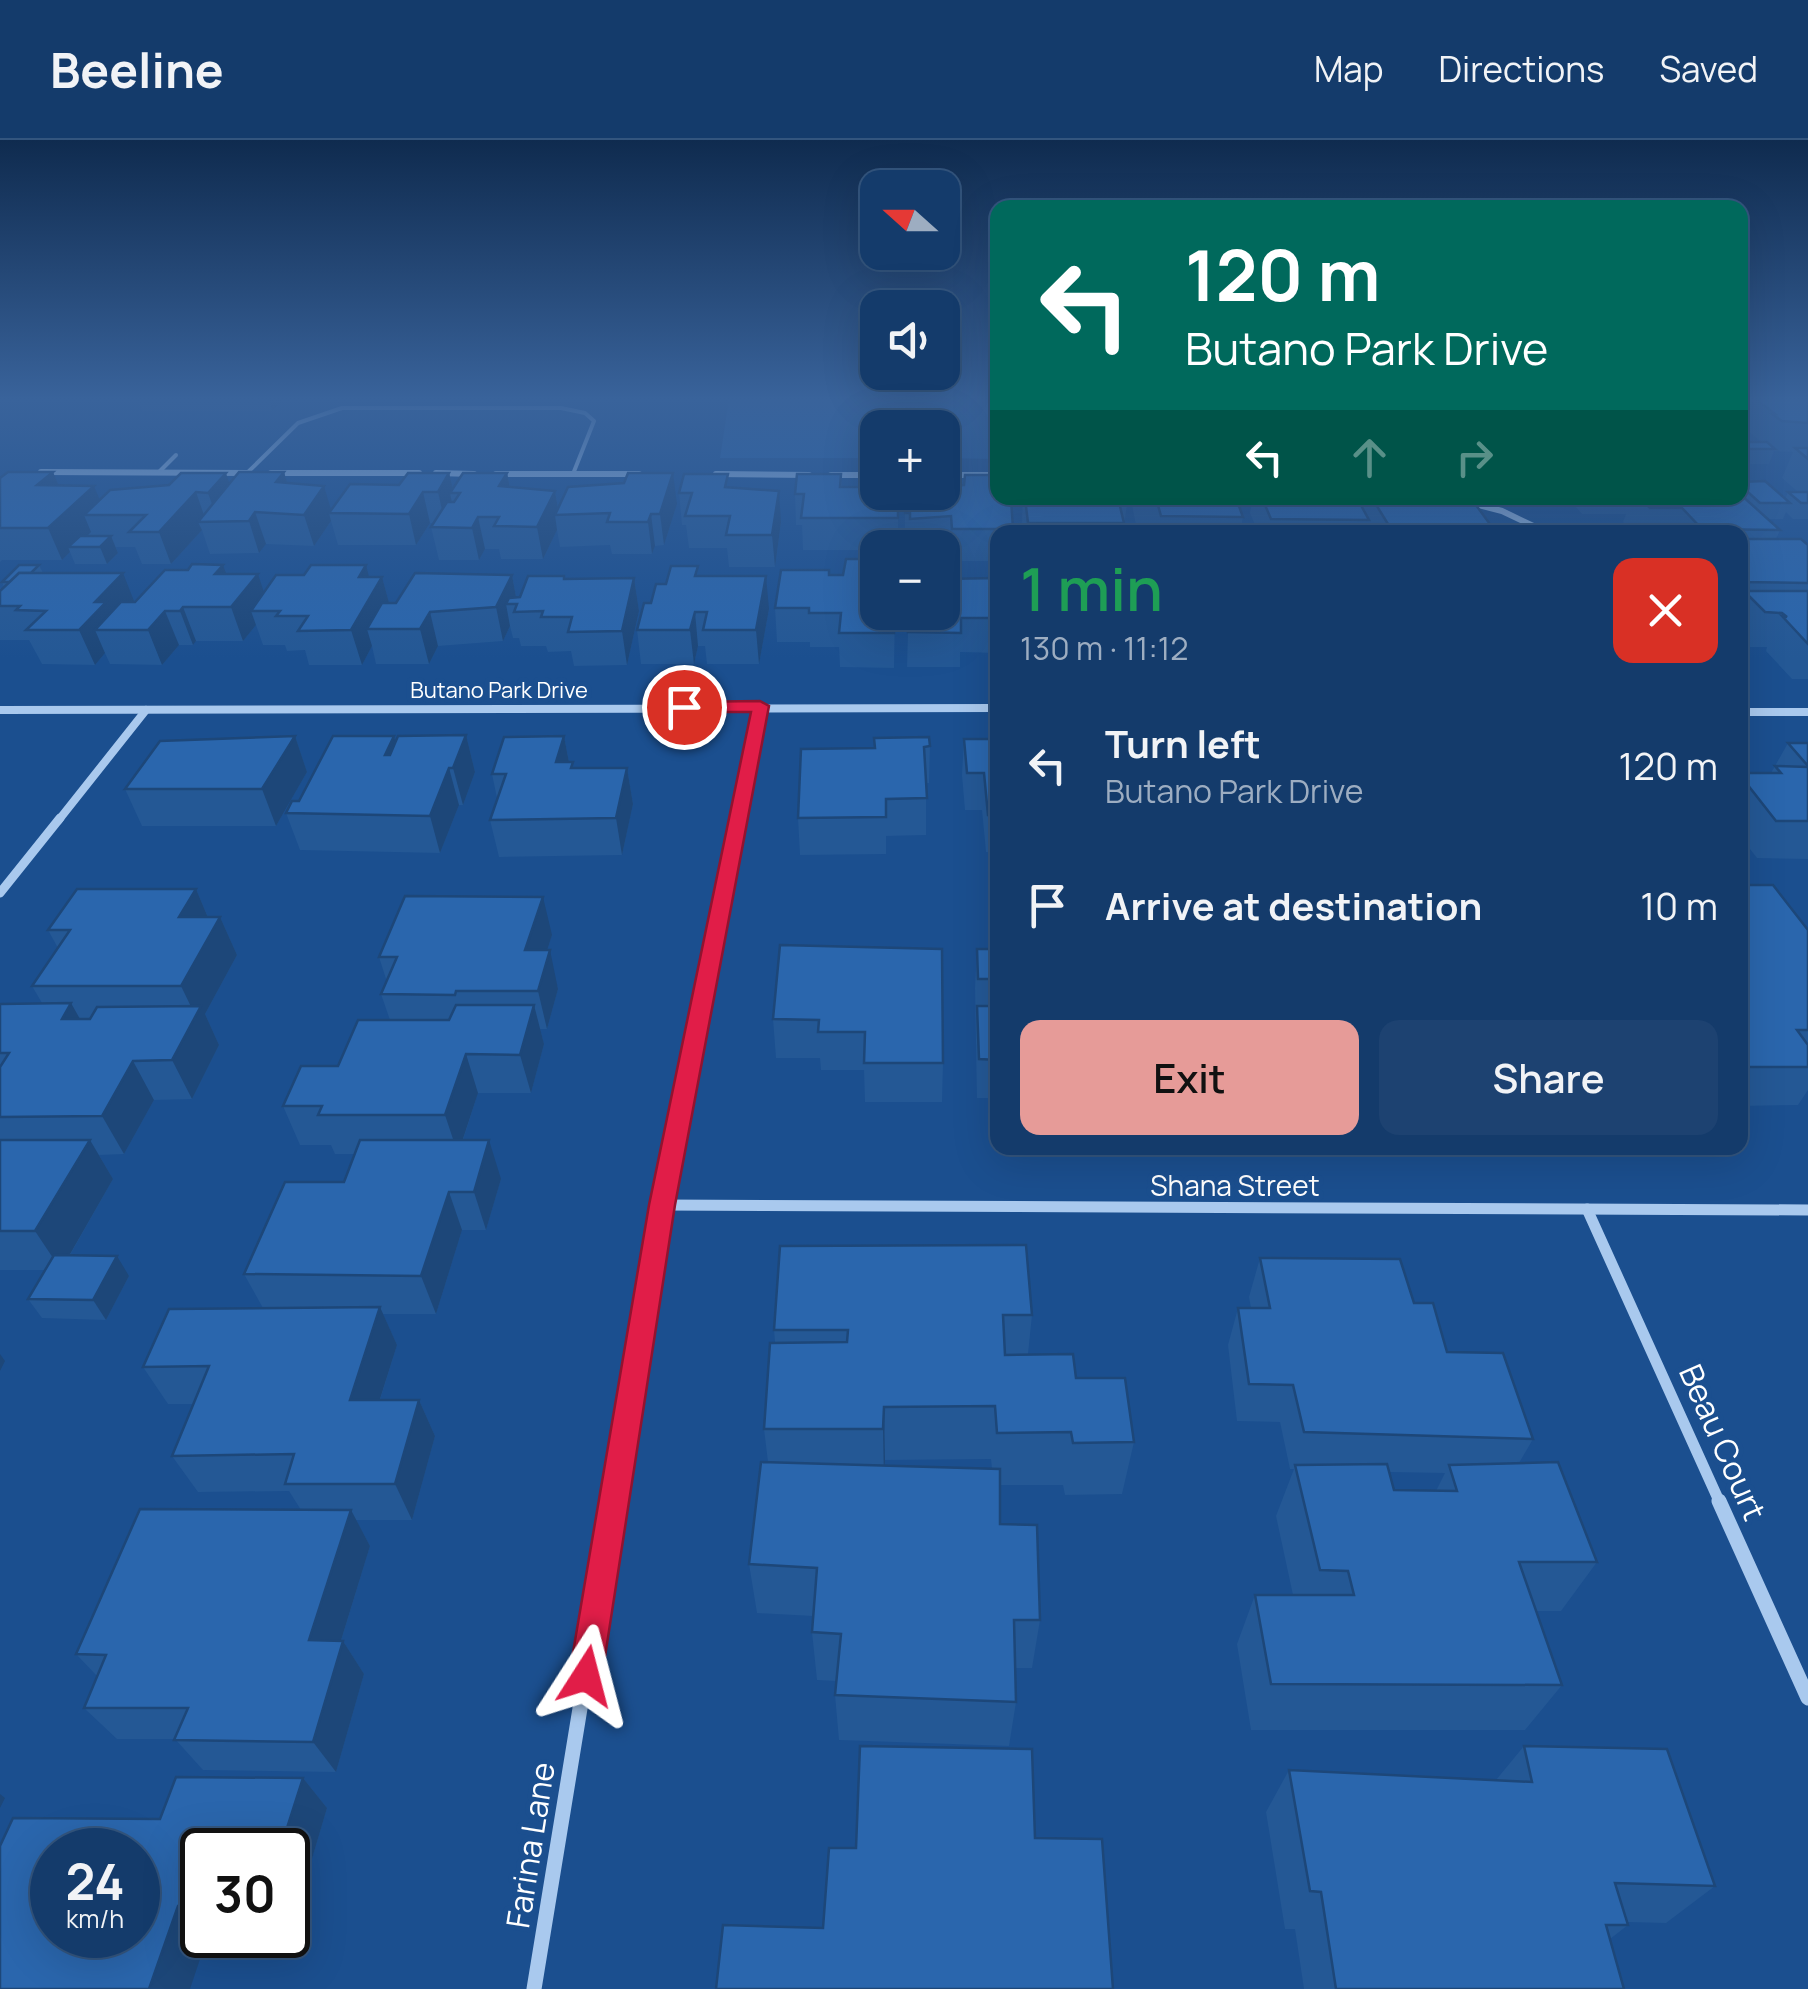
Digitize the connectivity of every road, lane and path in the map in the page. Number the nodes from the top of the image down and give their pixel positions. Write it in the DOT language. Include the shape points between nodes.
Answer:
graph roads {
  1 [pos="1476,505"];
  2 [pos="1531,525"];
  3 [pos="760,706"];
  4 [pos="990,708"];
  5 [pos="0,710"];
  6 [pos="146,710"];
  7 [pos="1748,712"];
  8 [pos="1808,712"];
  9 [pos="0,893"];
  10 [pos="662,1205"];
  11 [pos="1587,1209"];
  12 [pos="1808,1210"];
  13 [pos="1808,1698"];
  14 [pos="534,1989"];
  1 -- 2 [label="street"];
  3 -- 4 [label="street, Butano Park Drive"];
  3 -- 6 [label="street, Butano Park Drive"];
  3 -- 10 [label="street, Farina Lane"];
  5 -- 6 [label="street, Butano Park Drive"];
  6 -- 9 [label="street"];
  7 -- 8 [label="street"];
  10 -- 11 [label="street, Shana Street"];
  10 -- 14 [label="street, Farina Lane"];
  11 -- 12 [label="street, Shana Street"];
  11 -- 13 [label="street, Beau Court"];
}
